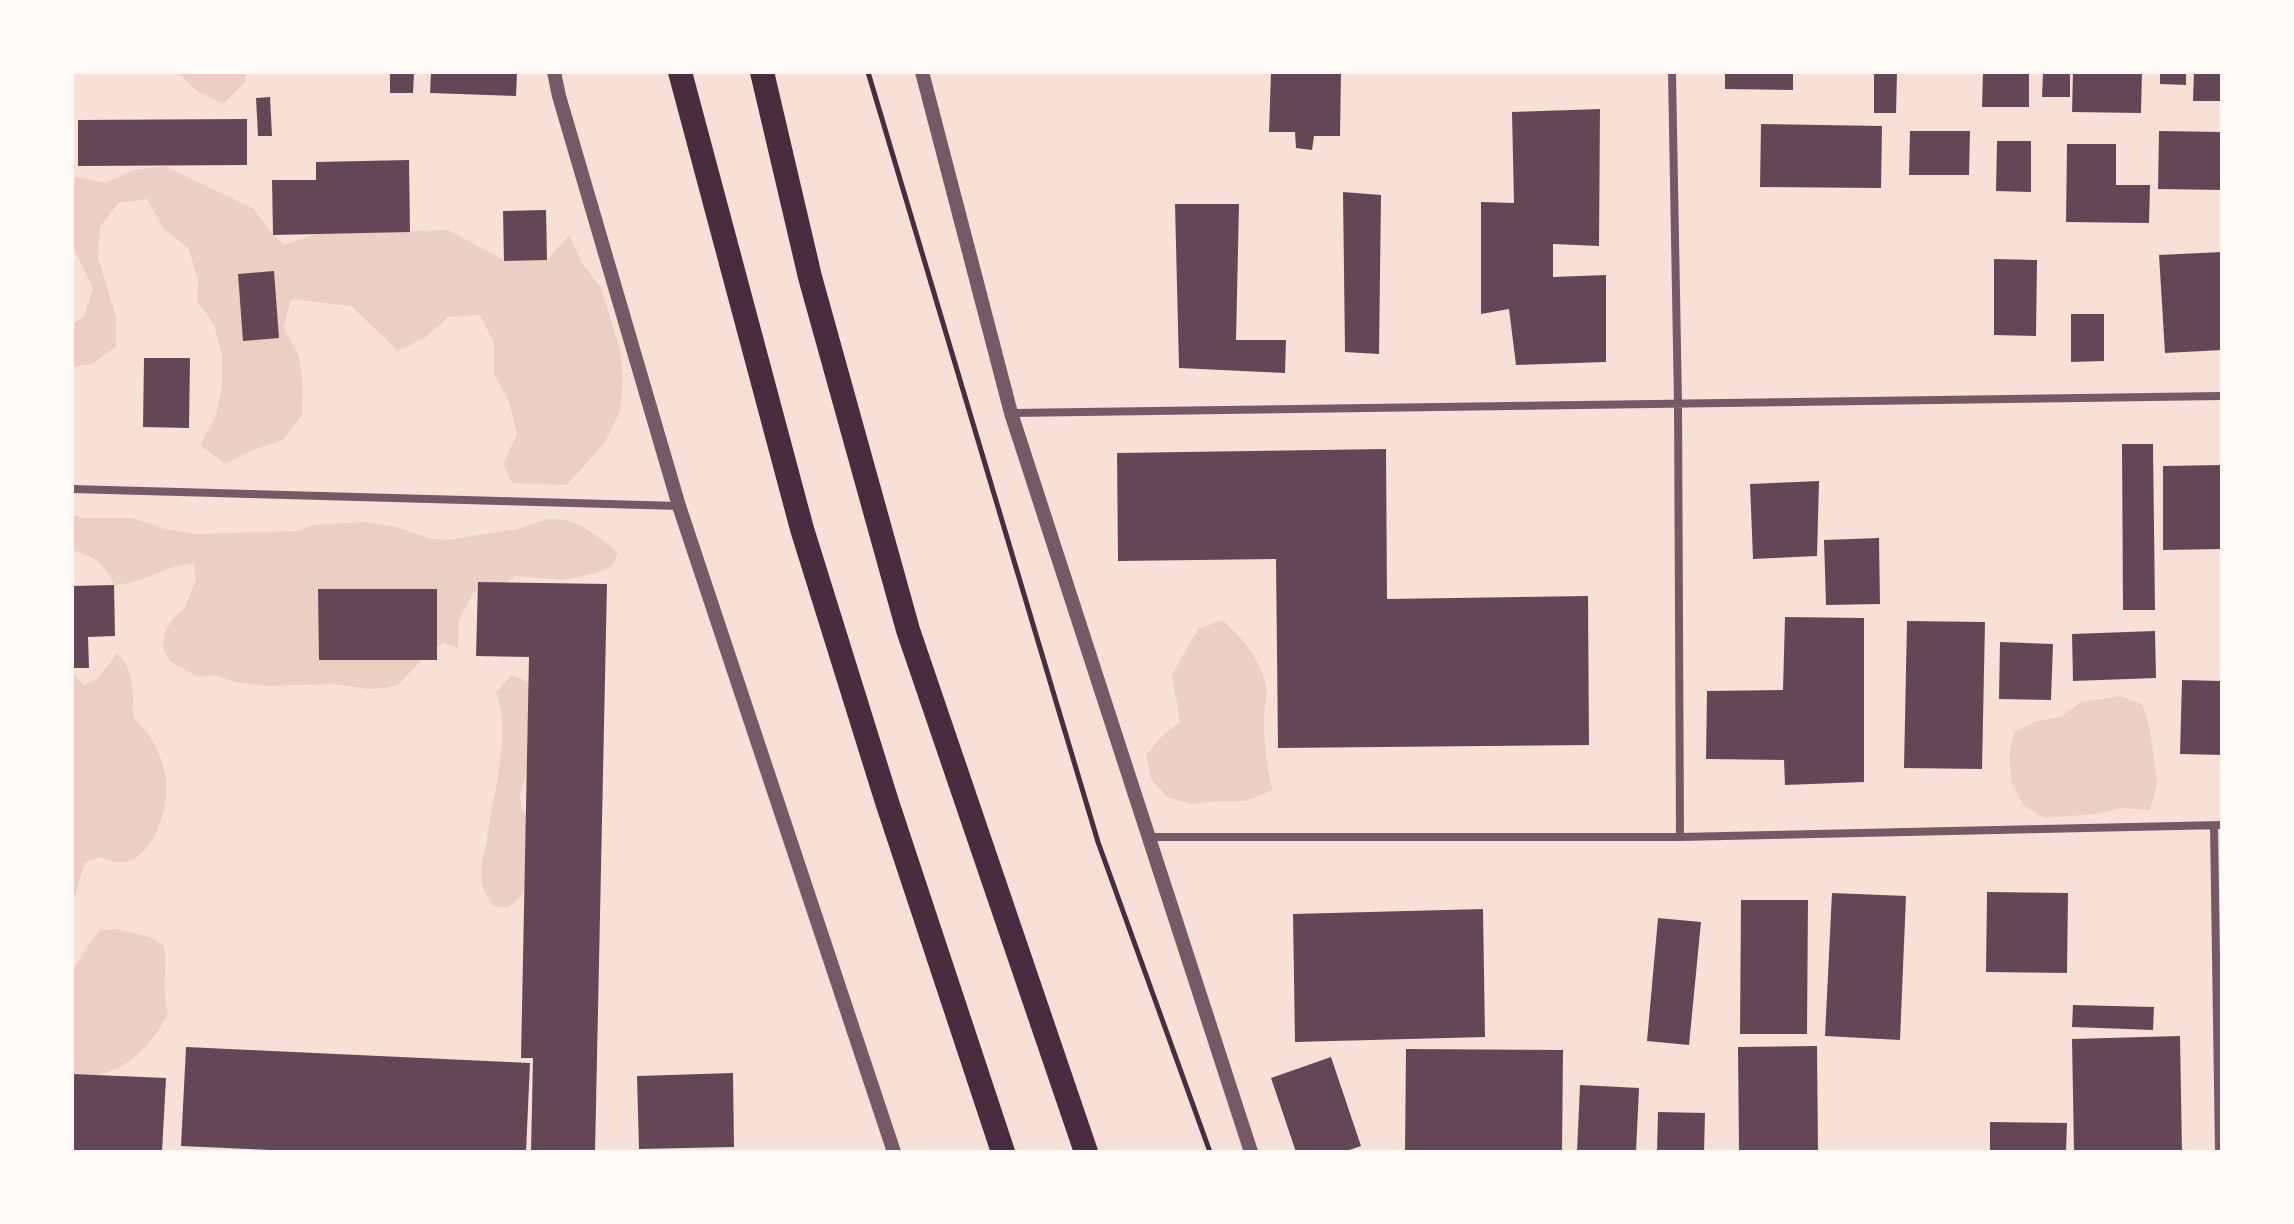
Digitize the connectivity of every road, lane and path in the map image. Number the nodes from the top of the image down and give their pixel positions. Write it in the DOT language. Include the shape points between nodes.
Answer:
graph roads {
  1 [pos="554,72"];
  2 [pos="680,72"];
  3 [pos="762,72"];
  4 [pos="868,72"];
  5 [pos="922,72"];
  6 [pos="1672,72"];
  7 [pos="2222,396"];
  8 [pos="1678,404"];
  9 [pos="1011,413"];
  10 [pos="72,489"];
  11 [pos="679,506"];
  12 [pos="2218,826"];
  13 [pos="1149,837"];
  14 [pos="1680,837"];
  15 [pos="894,1152"];
  16 [pos="1003,1152"];
  17 [pos="1086,1152"];
  18 [pos="1210,1152"];
  19 [pos="1251,1152"];
  20 [pos="2219,1152"];
  1 -- 11 [label="street"];
  2 -- 16 [label="highway" via="802,529"];
  3 -- 17 [label="highway" via="810,277 908,630"];
  4 -- 18 [label="path" via="1098,842"];
  5 -- 9 [label="street"];
  6 -- 8 [label="street"];
  7 -- 8 [label="street"];
  8 -- 9 [label="street"];
  8 -- 14 [label="street"];
  9 -- 13 [label="street"];
  10 -- 11 [label="street"];
  11 -- 15 [label="street"];
  12 -- 14 [label="street"];
  12 -- 20 [label="street"];
  13 -- 14 [label="street"];
  13 -- 19 [label="street"];
}
